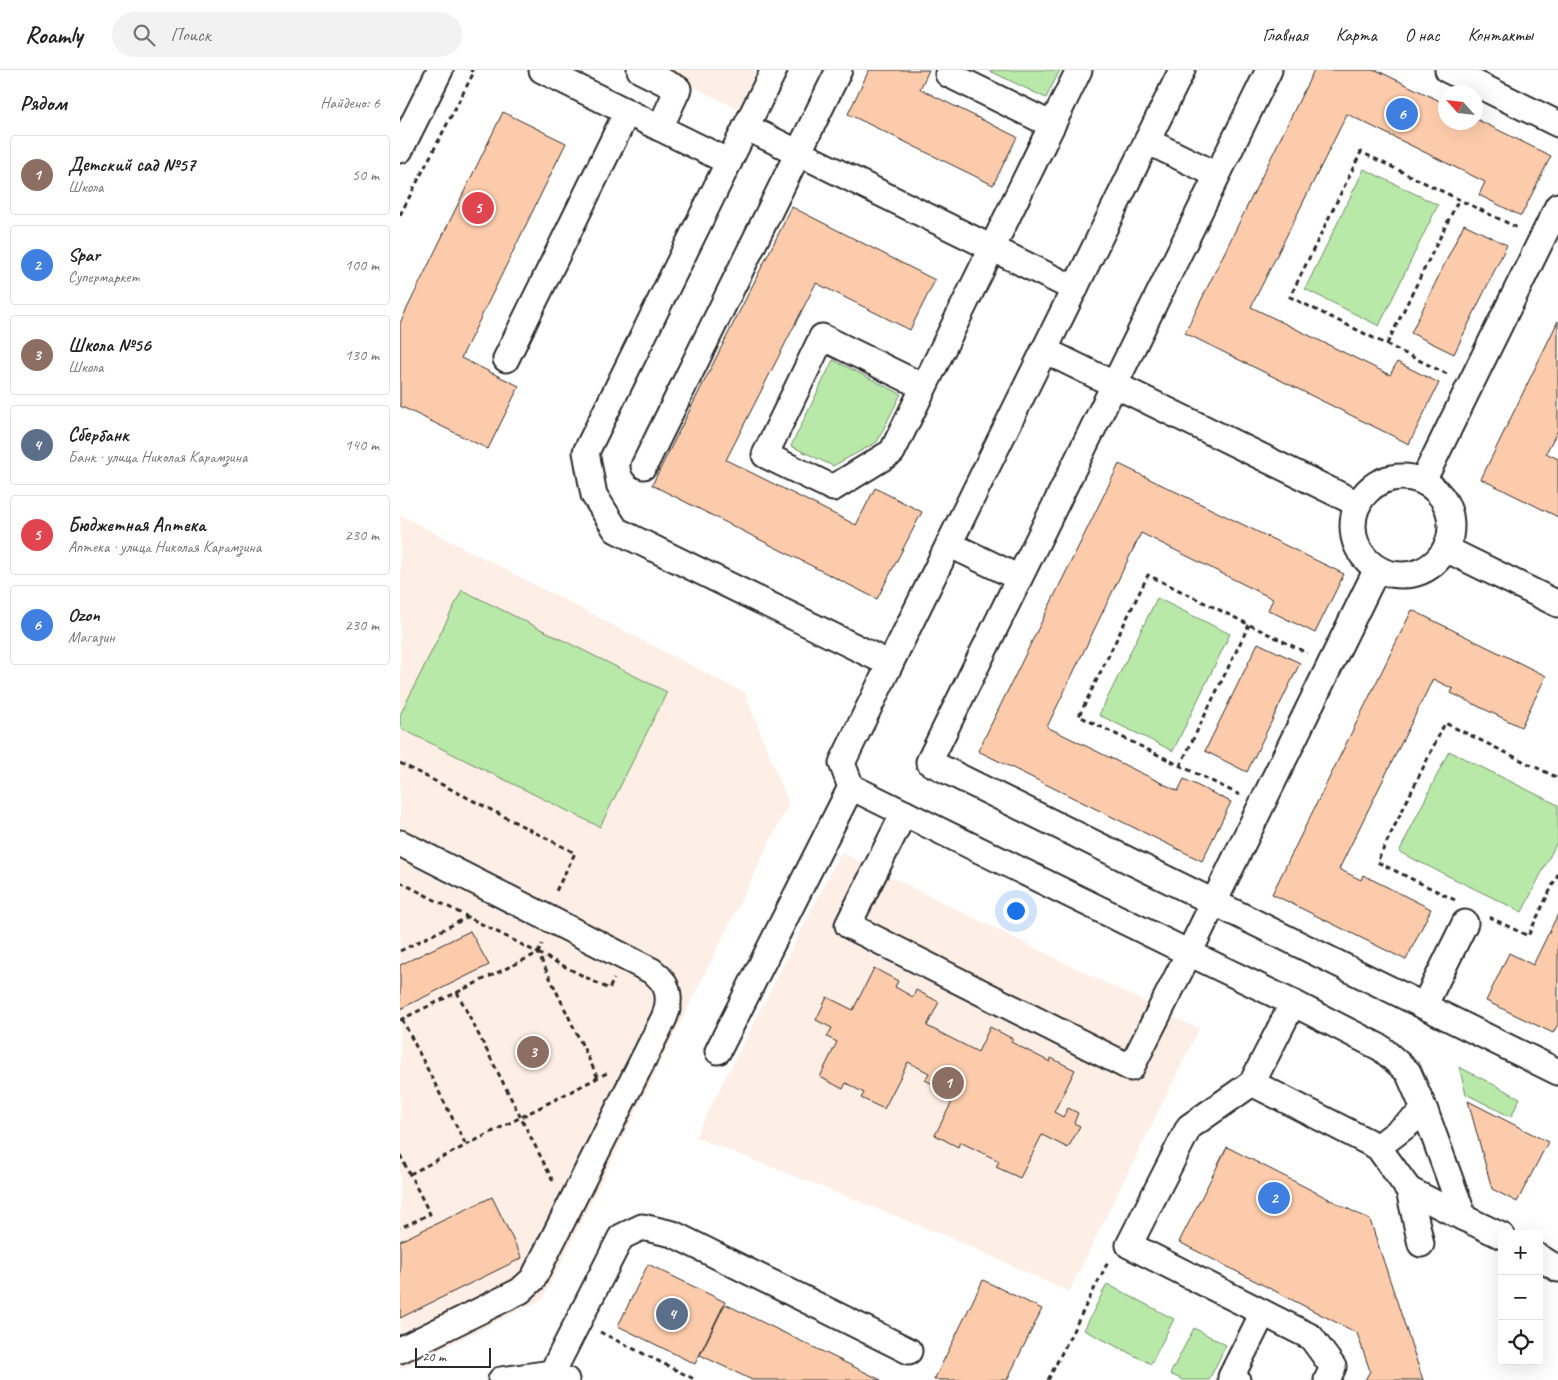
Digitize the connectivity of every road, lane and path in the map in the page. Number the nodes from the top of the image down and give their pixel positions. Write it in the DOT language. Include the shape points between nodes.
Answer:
graph roads {
  1 [pos="440,70"];
  2 [pos="470,70"];
  3 [pos="542,70"];
  4 [pos="640,70"];
  5 [pos="774,70"];
  6 [pos="839,70"];
  7 [pos="950,70"];
  8 [pos="1079,70"];
  9 [pos="1182,70"];
  10 [pos="1268,70"];
  11 [pos="1448,70"];
  12 [pos="627,112"];
  13 [pos="1558,124"];
  14 [pos="1052,125"];
  15 [pos="660,128"];
  16 [pos="746,128"];
  17 [pos="1147,141"];
  18 [pos="400,150"];
  19 [pos="798,153"];
  20 [pos="729,162"];
  21 [pos="1217,175"];
  22 [pos="1458,199"];
  23 [pos="1558,206"];
  24 [pos="400,214"];
  25 [pos="1541,240"];
  26 [pos="992,248"];
  27 [pos="1075,289"];
  28 [pos="1387,344"];
  29 [pos="1044,350"];
  30 [pos="506,359"];
  31 [pos="1114,384"];
  32 [pos="1470,385"];
  33 [pos="924,386"];
  34 [pos="644,466"];
  35 [pos="1423,481"];
  36 [pos="1358,504"];
  37 [pos="949,544"];
  38 [pos="1446,549"];
  39 [pos="1376,569"];
  40 [pos="1019,578"];
  41 [pos="1558,604"];
  42 [pos="1249,625"];
  43 [pos="890,664"];
  44 [pos="1330,664"];
  45 [pos="400,763"];
  46 [pos="1180,766"];
  47 [pos="1558,778"];
  48 [pos="851,787"];
  49 [pos="1260,805"];
  50 [pos="904,813"];
  51 [pos="400,843"];
  52 [pos="1558,874"];
  53 [pos="400,882"];
  54 [pos="1213,902"];
  55 [pos="1472,915"];
  56 [pos="468,917"];
  57 [pos="549,918"];
  58 [pos="400,951"];
  59 [pos="538,953"];
  60 [pos="1189,953"];
  61 [pos="616,976"];
  62 [pos="457,992"];
  63 [pos="1293,1003"];
  64 [pos="1424,1006"];
  65 [pos="401,1020"];
  66 [pos="718,1051"];
  67 [pos="612,1070"];
  68 [pos="1558,1072"];
  69 [pos="598,1078"];
  70 [pos="1252,1083"];
  71 [pos="1425,1111"];
  72 [pos="520,1117"];
  73 [pos="466,1145"];
  74 [pos="1378,1147"];
  75 [pos="400,1155"];
  76 [pos="410,1174"];
  77 [pos="556,1187"];
  78 [pos="1409,1190"];
  79 [pos="1464,1218"];
  80 [pos="400,1228"];
  81 [pos="1498,1234"];
  82 [pos="1129,1244"];
  83 [pos="1420,1244"];
  84 [pos="1543,1259"];
  85 [pos="1558,1268"];
  86 [pos="1264,1313"];
  87 [pos="578,1322"];
  88 [pos="400,1350"];
  89 [pos="909,1351"];
  90 [pos="559,1376"];
  91 [pos="500,1380"];
  92 [pos="696,1380"];
  93 [pos="1048,1380"];
  94 [pos="1237,1380"];
  95 [pos="1327,1380"];
  1 -- 18 [label="street"];
  2 -- 24 [label="path" via="474,72"];
  3 -- 12 [label="street"];
  4 -- 15 [label="street" via="678,89"];
  5 -- 16 [label="street"];
  6 -- 19 [label="street"];
  7 -- 14 [label="street" via="948,74"];
  8 -- 14 [label="street"];
  9 -- 17 [label="street"];
  10 -- 21 [label="street"];
  11 -- 13 [label="street"];
  12 -- 15 [label="street"];
  12 -- 30 [label="street"];
  14 -- 26 [label="street"];
  15 -- 20 [label="street"];
  16 -- 19 [label="street"];
  16 -- 20 [label="street"];
  17 -- 21 [label="street"];
  17 -- 27 [label="street"];
  19 -- 26 [label="street"];
  19 -- 34 [label="street"];
  20 -- 43 [label="street" via="586,452 594,495 616,530"];
  21 -- 31 [label="street"];
  22 -- 25 [label="path"];
  22 -- 28 [label="path"];
  22 -- 28 [label="path" via="1361,152 1323,228 1290,297"];
  23 -- 25 [label="street"];
  25 -- 32 [label="street"];
  26 -- 27 [label="street"];
  26 -- 33 [label="street"];
  27 -- 29 [label="street"];
  28 -- 32 [label="path"];
  29 -- 31 [label="street"];
  29 -- 37 [label="street"];
  31 -- 36 [label="street"];
  31 -- 40 [label="street"];
  32 -- 35 [label="street"];
  33 -- 33 [label="street" via="822,337 765,454 833,488 892,452"];
  35 -- 36 [label="street" via="1408,477 1378,483"];
  35 -- 38 [label="street" via="1446,501 1452,532"];
  36 -- 39 [label="street" via="1353,534 1366,561"];
  37 -- 40 [label="street"];
  37 -- 43 [label="street"];
  38 -- 39 [label="street" via="1426,570 1410,576 1394,576"];
  38 -- 41 [label="street"];
  39 -- 44 [label="street"];
  40 -- 54 [label="street" via="929,762"];
  42 -- 44 [label="path"];
  42 -- 46 [label="path"];
  42 -- 46 [label="path" via="1148,575 1079,716"];
  43 -- 48 [label="street" via="842,763"];
  44 -- 49 [label="street"];
  45 -- 57 [label="path" via="576,853 550,904"];
  46 -- 49 [label="path"];
  47 -- 55 [label="path" via="1445,723 1377,862"];
  48 -- 50 [label="street"];
  48 -- 66 [label="street"];
  49 -- 54 [label="street"];
  50 -- 60 [label="street"];
  50 -- 60 [label="street" via="848,925 1131,1068"];
  51 -- 57 [label="street"];
  52 -- 55 [label="path" via="1528,936"];
  53 -- 56 [label="path"];
  54 -- 60 [label="street"];
  54 -- 64 [label="street"];
  55 -- 64 [label="street"];
  56 -- 58 [label="path"];
  56 -- 59 [label="path"];
  57 -- 59 [label="path" via="548,933"];
  57 -- 88 [label="street" via="660,976 669,992 667,1011 533,1279 520,1291"];
  59 -- 61 [label="path" via="609,990"];
  59 -- 62 [label="path"];
  59 -- 69 [label="path"];
  60 -- 63 [label="street"];
  62 -- 65 [label="path"];
  62 -- 72 [label="path"];
  63 -- 70 [label="street"];
  63 -- 71 [label="street" via="1381,1048 1408,1072"];
  64 -- 68 [label="street"];
  65 -- 73 [label="path"];
  67 -- 69 [label="path"];
  69 -- 72 [label="path"];
  70 -- 74 [label="street"];
  70 -- 82 [label="street" via="1189,1127"];
  71 -- 74 [label="street"];
  71 -- 79 [label="street"];
  72 -- 73 [label="path"];
  72 -- 77 [label="path"];
  73 -- 76 [label="path"];
  74 -- 78 [label="street"];
  75 -- 76 [label="path"];
  76 -- 80 [label="path" via="430,1214"];
  78 -- 79 [label="street"];
  78 -- 83 [label="street"];
  79 -- 81 [label="street"];
  82 -- 86 [label="street"];
  82 -- 93 [label="path" via="1117,1243"];
  84 -- 85 [label="street"];
  86 -- 94 [label="street" via="1231,1377"];
  86 -- 95 [label="street" via="1311,1337 1333,1367"];
  87 -- 89 [label="street" via="621,1237 642,1227 673,1234"];
  87 -- 90 [label="street"];
  87 -- 92 [label="path"];
  90 -- 91 [label="street"];
}
